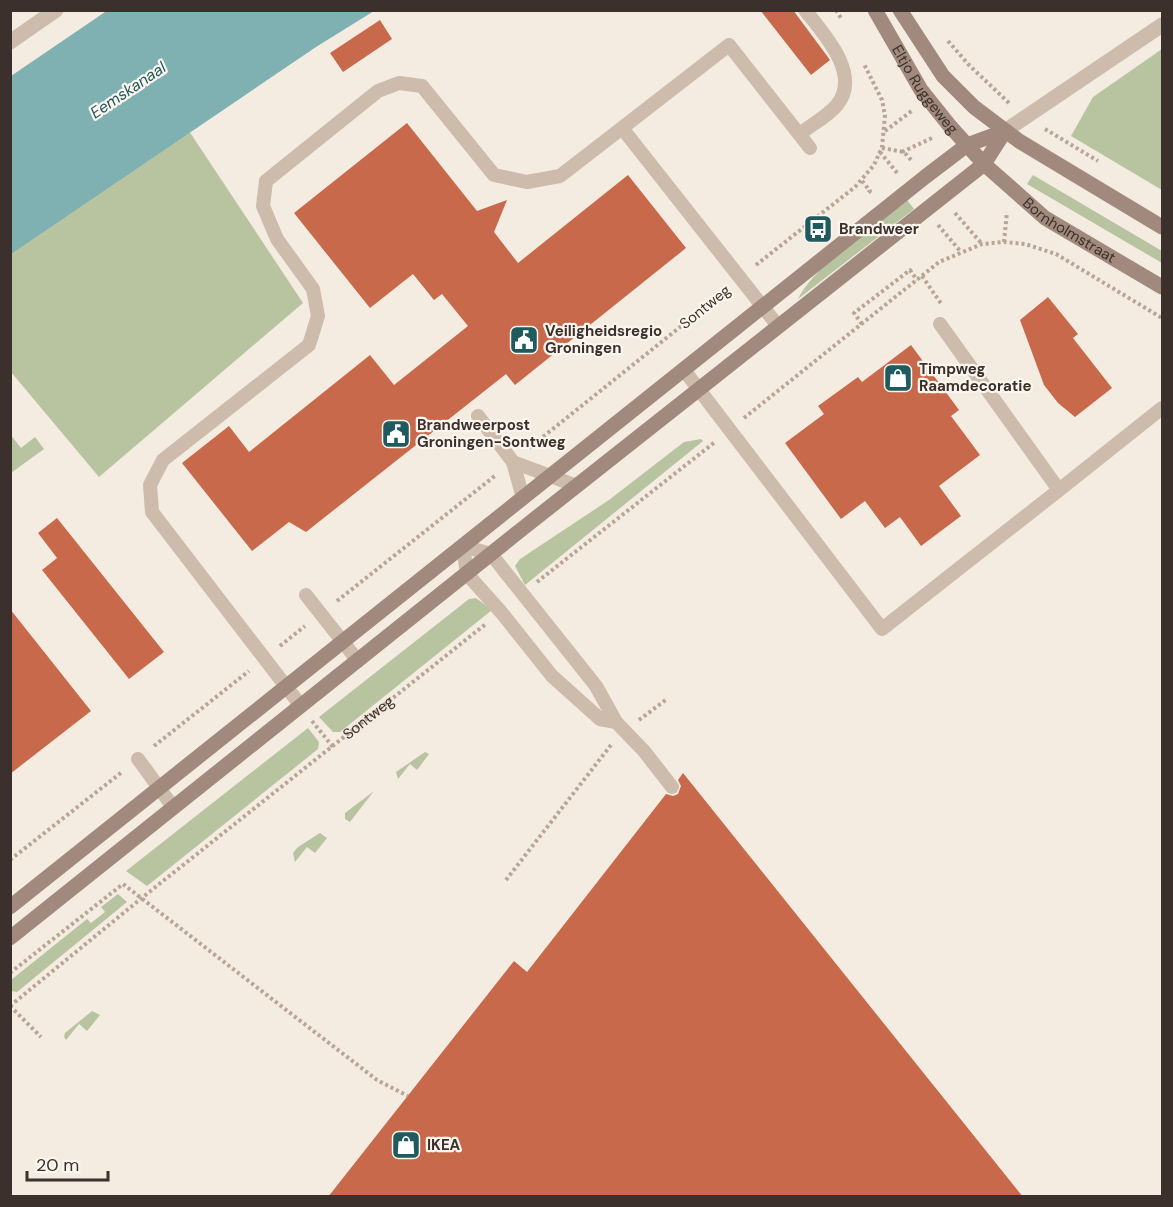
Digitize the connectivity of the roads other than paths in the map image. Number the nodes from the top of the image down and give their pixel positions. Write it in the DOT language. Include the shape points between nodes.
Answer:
graph roads {
  1 [pos="56,10"];
  2 [pos="805,10"];
  3 [pos="874,10"];
  4 [pos="900,10"];
  5 [pos="1162,25"];
  6 [pos="10,42"];
  7 [pos="622,128"];
  8 [pos="1005,131"];
  9 [pos="800,134"];
  10 [pos="967,145"];
  11 [pos="810,148"];
  12 [pos="984,164"];
  13 [pos="1162,227"];
  14 [pos="1162,286"];
  15 [pos="763,307"];
  16 [pos="940,324"];
  17 [pos="778,326"];
  18 [pos="684,370"];
  19 [pos="699,390"];
  20 [pos="1162,408"];
  21 [pos="478,416"];
  22 [pos="513,462"];
  23 [pos="550,476"];
  24 [pos="576,486"];
  25 [pos="1059,490"];
  26 [pos="523,498"];
  27 [pos="463,546"];
  28 [pos="491,554"];
  29 [pos="467,574"];
  30 [pos="306,595"];
  31 [pos="343,642"];
  32 [pos="358,661"];
  33 [pos="285,687"];
  34 [pos="301,706"];
  35 [pos="620,727"];
  36 [pos="138,759"];
  37 [pos="672,787"];
  38 [pos="159,788"];
  39 [pos="173,807"];
  40 [pos="10,907"];
  41 [pos="10,938"];
  1 -- 6 [label="street"];
  2 -- 9 [label="lane" via="836,49 844,90 837,105"];
  3 -- 10 [label="street, Eltjo Ruggeweg" via="921,90"];
  4 -- 8 [label="street, Eltjo Ruggeweg" via="954,89"];
  5 -- 8 [label="street"];
  7 -- 9 [label="lane" via="729,45"];
  7 -- 15 [label="lane"];
  7 -- 33 [label="lane" via="560,176 527,182 494,175 422,86 399,83 378,91 266,181 263,206 277,239 313,289 318,316 309,345 163,459 150,484 152,512"];
  8 -- 10 [label="street"];
  8 -- 12 [label="street"];
  8 -- 13 [label="street"];
  9 -- 11 [label="lane"];
  10 -- 12 [label="street, Eltjo Ruggeweg"];
  10 -- 15 [label="street"];
  12 -- 14 [label="street, Bornholmstraat" via="1045,218"];
  12 -- 17 [label="street"];
  15 -- 17 [label="lane"];
  15 -- 18 [label="street"];
  16 -- 25 [label="lane"];
  17 -- 19 [label="street"];
  18 -- 19 [label="lane"];
  18 -- 23 [label="street"];
  19 -- 24 [label="street"];
  19 -- 25 [label="lane" via="882,629"];
  20 -- 25 [label="lane"];
  21 -- 22 [label="lane"];
  22 -- 23 [label="lane"];
  22 -- 26 [label="lane"];
  23 -- 24 [label="lane"];
  23 -- 26 [label="street"];
  24 -- 28 [label="street"];
  26 -- 27 [label="street"];
  27 -- 28 [label="lane"];
  27 -- 29 [label="lane"];
  27 -- 31 [label="street"];
  28 -- 29 [label="street"];
  28 -- 35 [label="lane" via="596,686"];
  29 -- 32 [label="street"];
  29 -- 35 [label="lane" via="552,676 600,719"];
  30 -- 31 [label="lane"];
  31 -- 32 [label="lane"];
  31 -- 33 [label="street"];
  32 -- 34 [label="street"];
  33 -- 34 [label="lane"];
  33 -- 38 [label="street"];
  34 -- 39 [label="street"];
  35 -- 37 [label="lane"];
  36 -- 38 [label="lane"];
  38 -- 39 [label="lane"];
  38 -- 40 [label="street"];
  39 -- 41 [label="street"];
}
